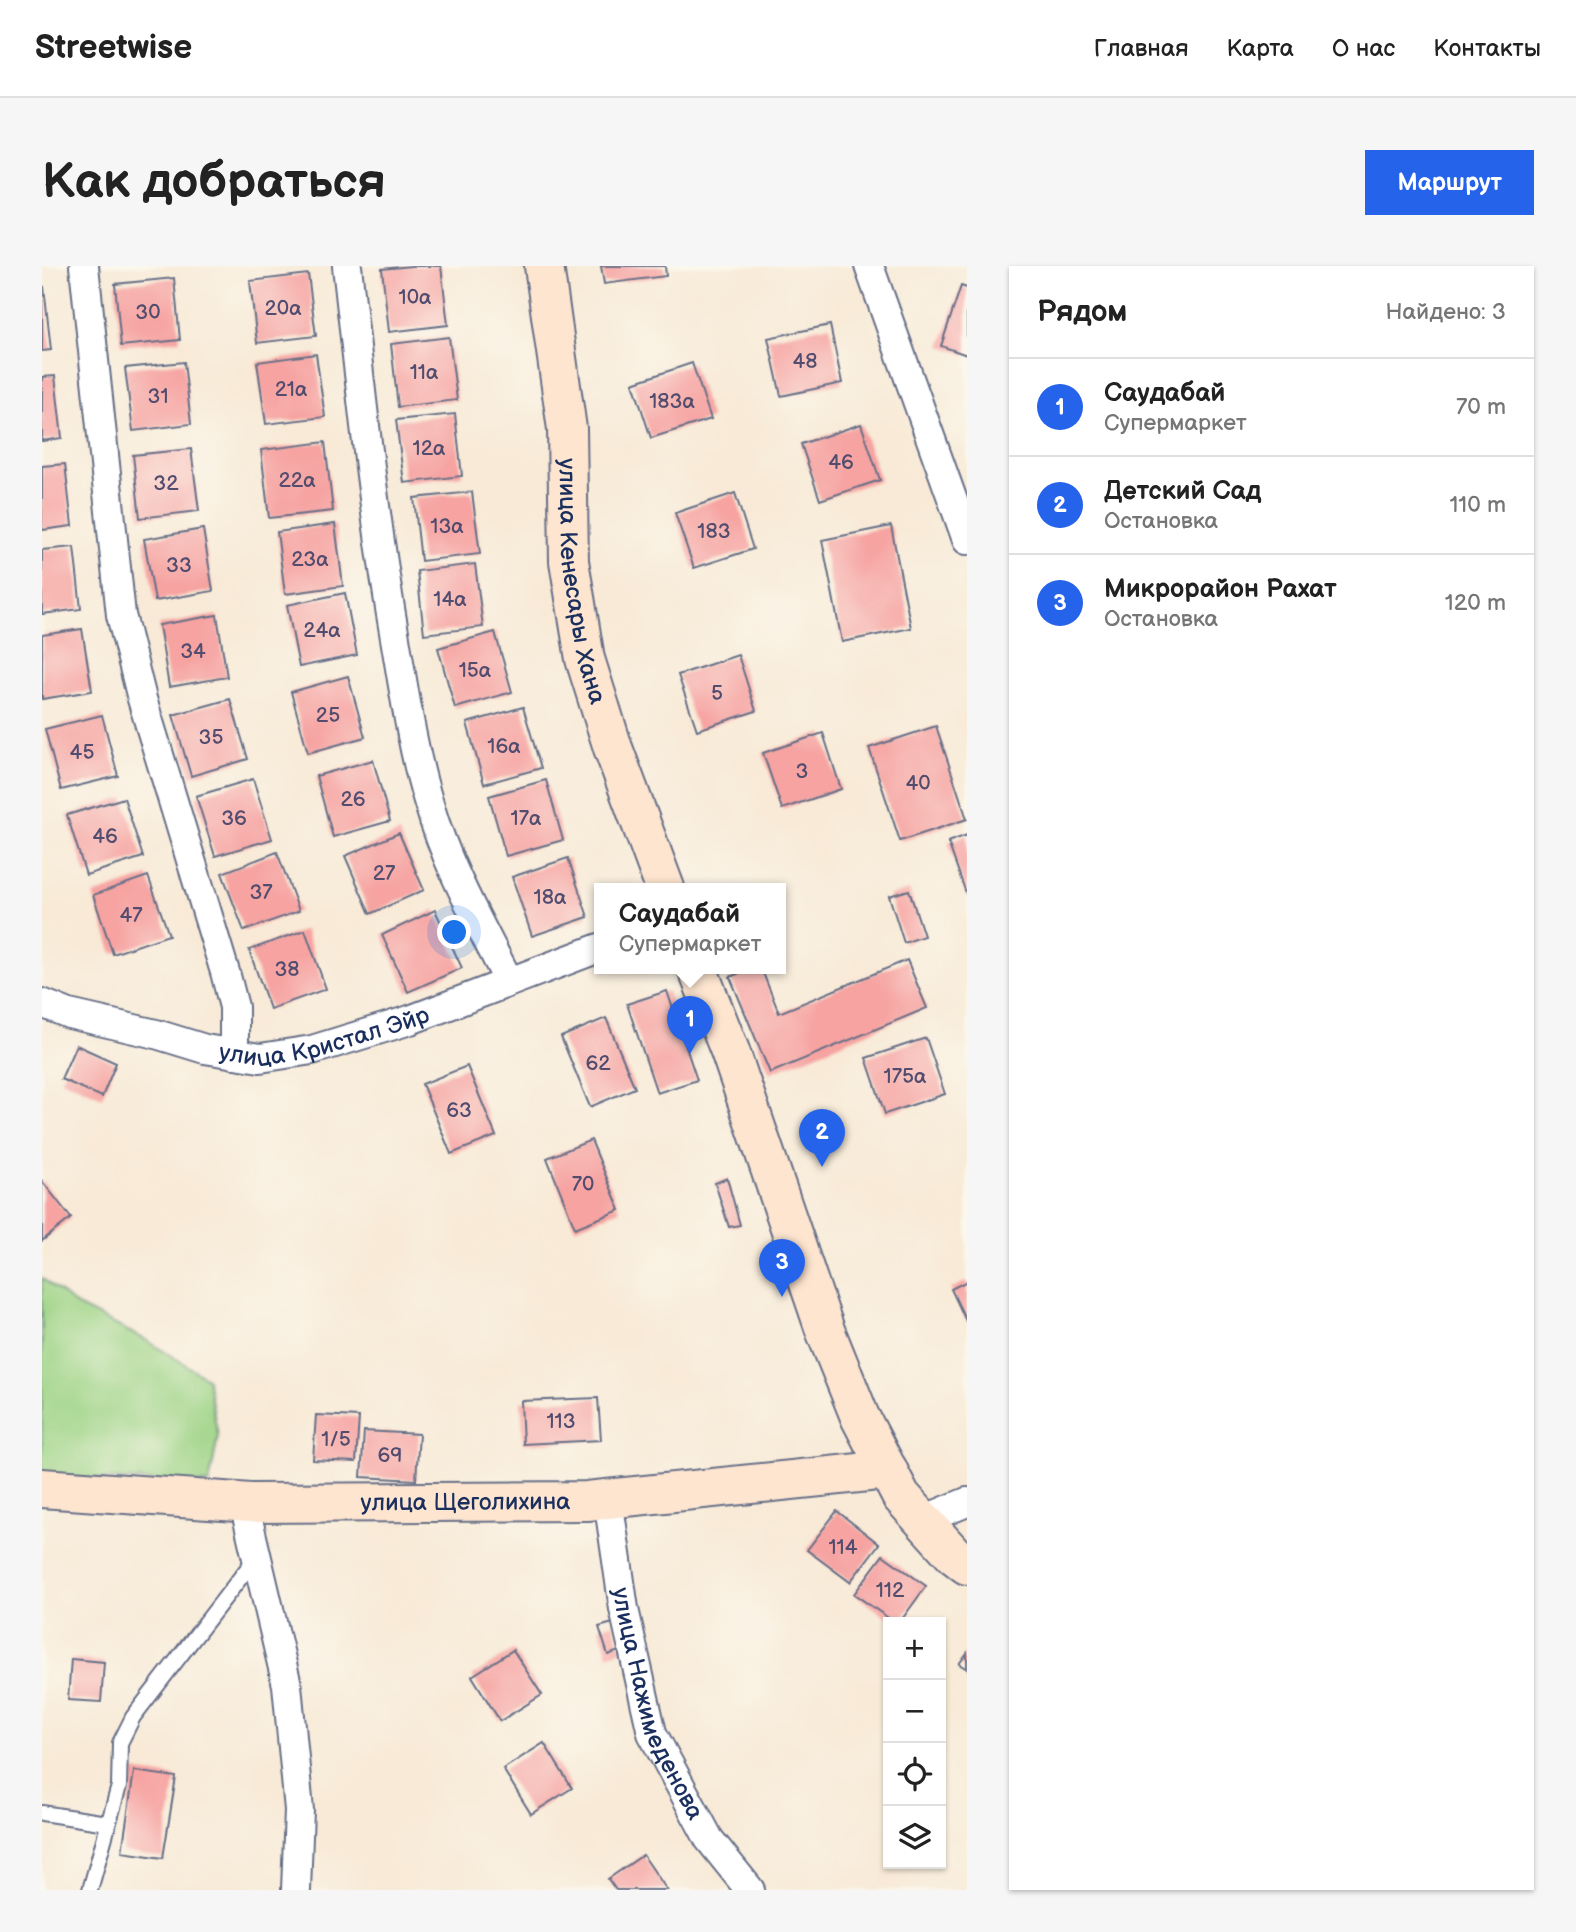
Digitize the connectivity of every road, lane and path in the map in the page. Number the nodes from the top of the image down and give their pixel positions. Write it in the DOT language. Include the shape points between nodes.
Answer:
graph roads {
  1 [pos="84,266"];
  2 [pos="347,266"];
  3 [pos="544,266"];
  4 [pos="869,266"];
  5 [pos="967,540"];
  6 [pos="663,883"];
  7 [pos="594,950"];
  8 [pos="699,974"];
  9 [pos="509,982"];
  10 [pos="42,1003"];
  11 [pos="234,1054"];
  12 [pos="888,1470"];
  13 [pos="42,1488"];
  14 [pos="608,1499"];
  15 [pos="967,1502"];
  16 [pos="244,1503"];
  17 [pos="923,1520"];
  18 [pos="257,1555"];
  19 [pos="967,1565"];
  20 [pos="42,1813"];
  21 [pos="107,1823"];
  22 [pos="298,1854"];
  23 [pos="90,1890"];
  24 [pos="288,1890"];
  25 [pos="296,1890"];
  26 [pos="750,1890"];
  1 -- 11 [label="street" via="121,615 225,972 233,1007"];
  2 -- 9 [label="street" via="368,463 412,736 429,805 456,876"];
  3 -- 6 [label="street, улица Кенесары Хана" via="567,429 569,561 585,659 612,748"];
  4 -- 5 [label="street"];
  7 -- 9 [label="street, улица Кристал Эйр"];
  8 -- 12 [label="street" via="825,1330 860,1417"];
  9 -- 11 [label="street, улица Кристал Эйр" via="410,1020 312,1050 260,1058"];
  10 -- 11 [label="street, улица Кристал Эйр" via="69,1014"];
  12 -- 14 [label="street, улица Щеголихина"];
  12 -- 17 [label="street" via="901,1496"];
  13 -- 16 [label="street, улица Щеголихина"];
  14 -- 16 [label="street, улица Щеголихина"];
  14 -- 26 [label="street, улица Нажимеденова" via="624,1609 652,1733 709,1839"];
  15 -- 17 [label="street"];
  16 -- 18 [label="street"];
  17 -- 19 [label="street"];
  18 -- 21 [label="lane" via="133,1717 120,1743 119,1786"];
  18 -- 22 [label="street" via="287,1685 299,1810"];
  20 -- 21 [label="lane"];
  21 -- 23 [label="lane"];
  22 -- 24 [label="street"];
  22 -- 25 [label="street"];
}
